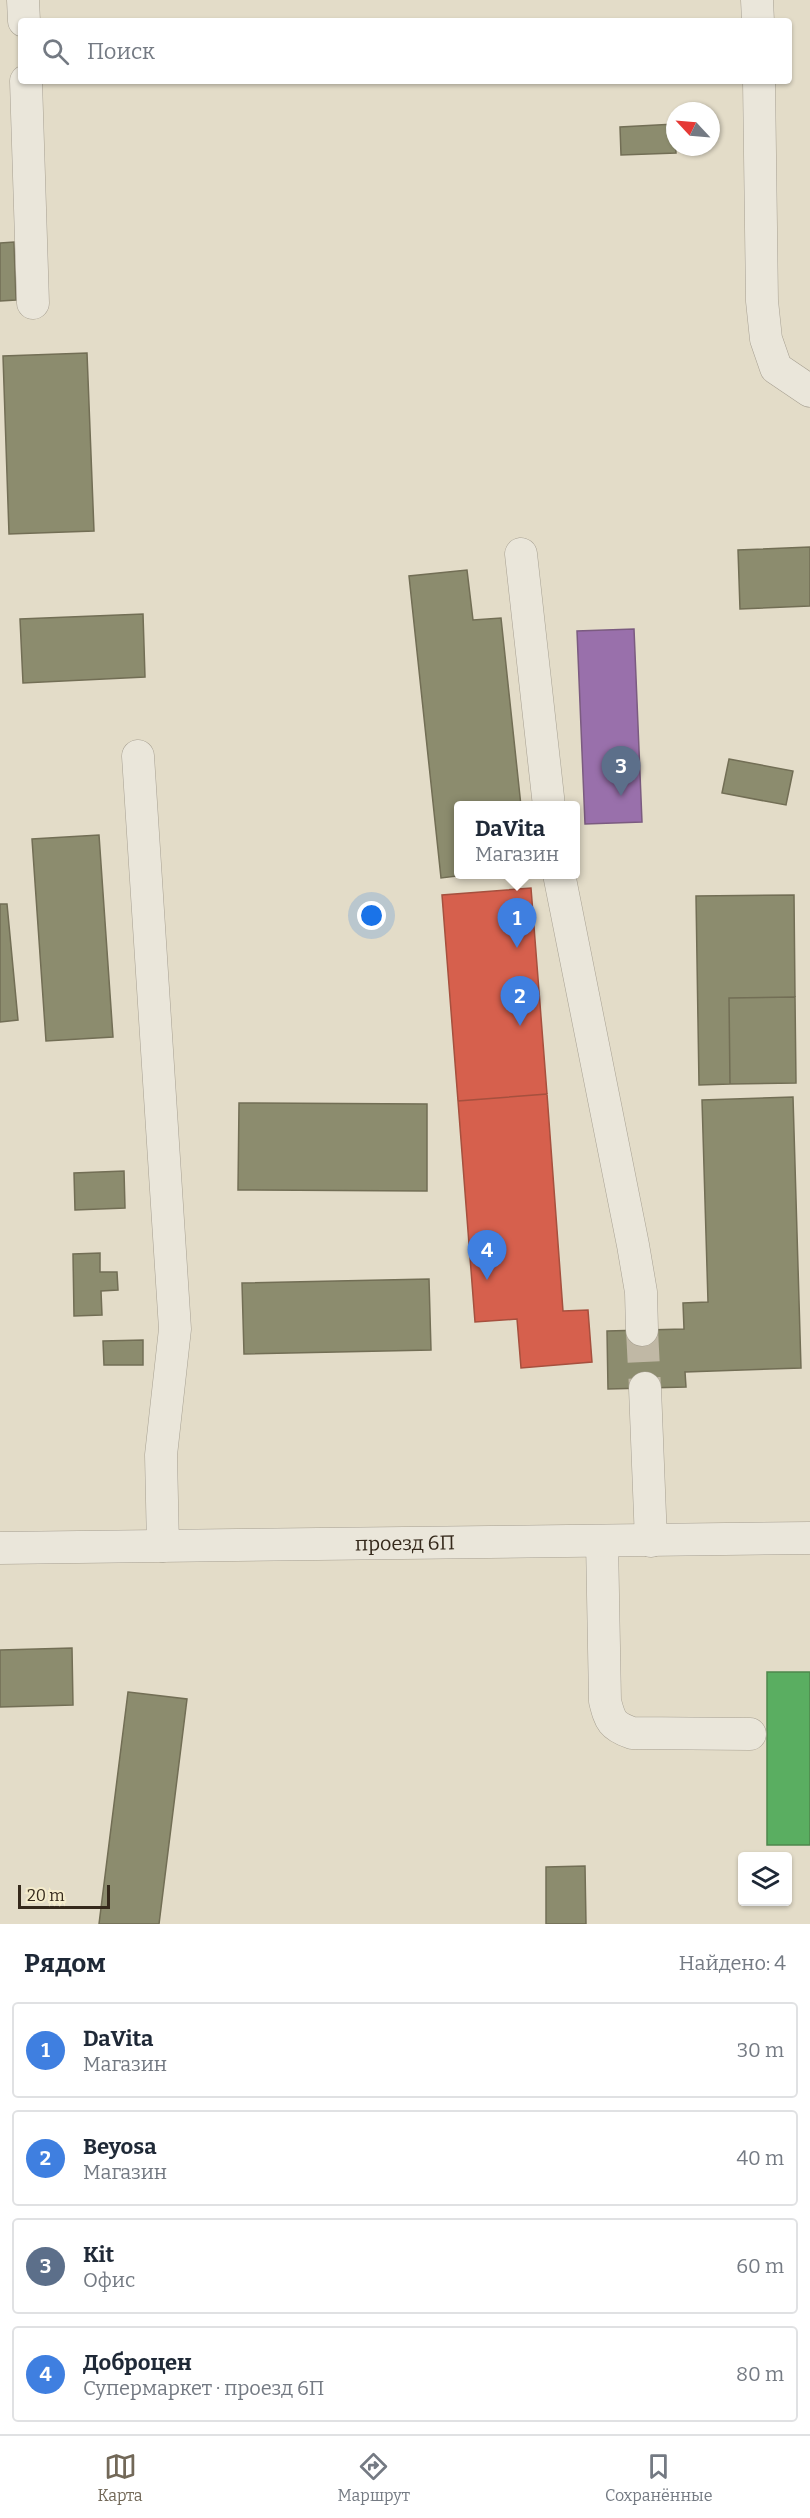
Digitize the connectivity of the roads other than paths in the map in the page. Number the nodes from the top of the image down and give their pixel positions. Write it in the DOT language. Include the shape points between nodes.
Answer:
graph roads {
  1 [pos="23,0"];
  2 [pos="757,0"];
  3 [pos="24,18"];
  4 [pos="758,18"];
  5 [pos="26,84"];
  6 [pos="759,84"];
  7 [pos="33,303"];
  8 [pos="810,391"];
  9 [pos="521,554"];
  10 [pos="138,756"];
  11 [pos="548,801"];
  12 [pos="560,879"];
  13 [pos="642,1330"];
  14 [pos="645,1389"];
  15 [pos="810,1538"];
  16 [pos="651,1541"];
  17 [pos="602,1542"];
  18 [pos="163,1546"];
  19 [pos="0,1548"];
  20 [pos="750,1734"];
  1 -- 3 [label="street"];
  2 -- 4 [label="street"];
  5 -- 7 [label="street"];
  6 -- 8 [label="street" via="766,339 776,368"];
  9 -- 11 [label="street"];
  10 -- 18 [label="street" via="175,1329 161,1455"];
  12 -- 13 [label="street" via="633,1245 641,1292"];
  14 -- 16 [label="street"];
  15 -- 16 [label="street, проезд 6П"];
  16 -- 17 [label="street, проезд 6П"];
  17 -- 18 [label="street, проезд 6П"];
  17 -- 20 [label="street" via="605,1701 609,1717 617,1727 632,1733"];
  18 -- 19 [label="street, проезд 6П"];
}
